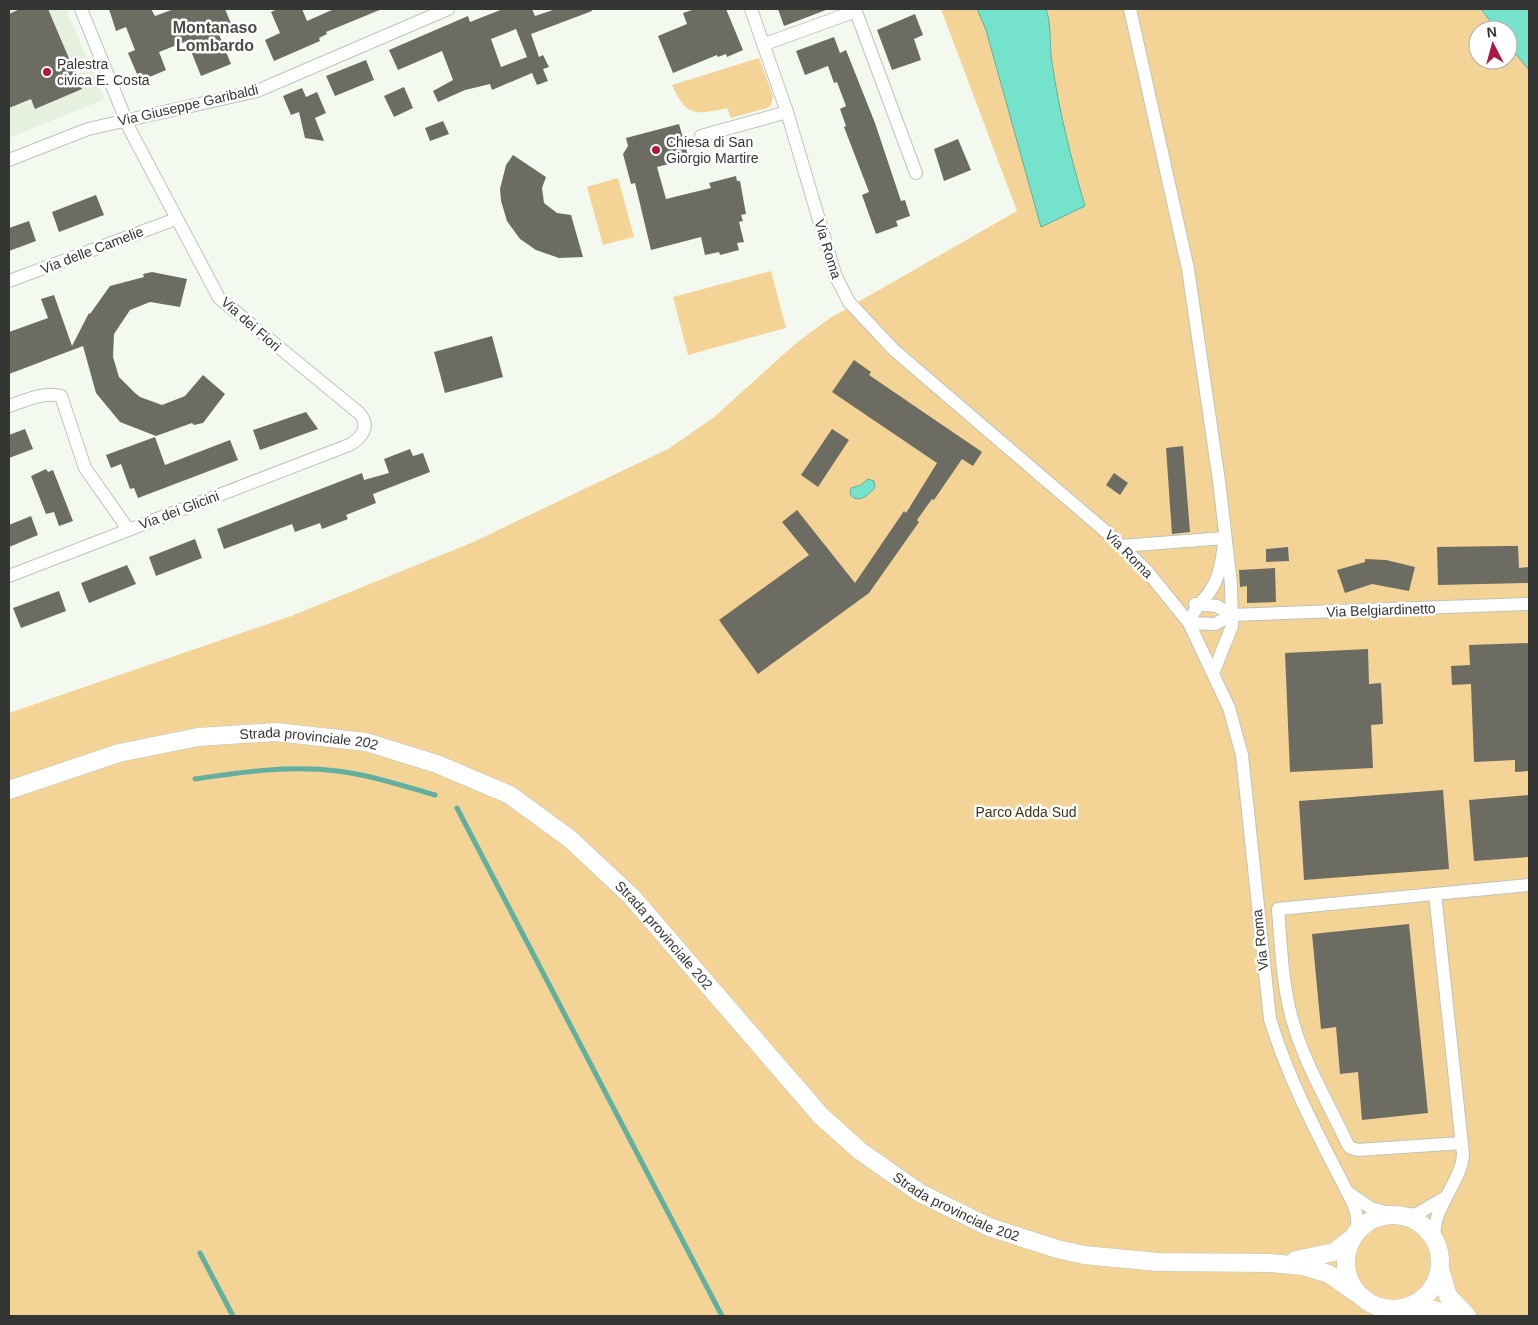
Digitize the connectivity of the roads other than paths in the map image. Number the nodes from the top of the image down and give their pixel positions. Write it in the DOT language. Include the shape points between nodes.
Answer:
graph roads {
  1 [pos="81,9"];
  2 [pos="448,9"];
  3 [pos="750,9"];
  4 [pos="1130,9"];
  5 [pos="855,10"];
  6 [pos="765,44"];
  7 [pos="787,112"];
  8 [pos="126,121"];
  9 [pos="701,136"];
  10 [pos="9,160"];
  11 [pos="916,173"];
  12 [pos="176,219"];
  13 [pos="9,282"];
  14 [pos="9,406"];
  15 [pos="349,445"];
  16 [pos="128,529"];
  17 [pos="1225,538"];
  18 [pos="1121,546"];
  19 [pos="9,576"];
  20 [pos="1174,602"];
  21 [pos="1199,604"];
  22 [pos="1529,604"];
  23 [pos="1232,615"];
  24 [pos="1189,623"];
  25 [pos="1214,671"];
  26 [pos="9,790"];
  27 [pos="1529,885"];
  28 [pos="1435,894"];
  29 [pos="1462,1143"];
  30 [pos="1346,1190"];
  31 [pos="1446,1197"];
  32 [pos="1397,1215"];
  33 [pos="1354,1235"];
  34 [pos="1436,1242"];
  35 [pos="1269,1263"];
  36 [pos="1440,1269"];
  37 [pos="1356,1293"];
  38 [pos="1406,1308"];
  39 [pos="1460,1316"];
  40 [pos="1467,1316"];
  1 -- 8 [label="street, Via dei Fiori"];
  2 -- 8 [label="street, Via Giuseppe Garibaldi" via="257,90"];
  3 -- 6 [label="street, Via Roma"];
  4 -- 17 [label="street" via="1188,269"];
  5 -- 6 [label="street"];
  5 -- 11 [label="street"];
  6 -- 7 [label="street, Via Roma"];
  7 -- 9 [label="street"];
  7 -- 18 [label="street, Via Roma" via="836,277 849,302 894,350"];
  8 -- 10 [label="street, Via Giuseppe Garibaldi" via="88,129"];
  8 -- 12 [label="street, Via dei Fiori"];
  12 -- 13 [label="street, Via delle Camelie"];
  12 -- 15 [label="street, Via dei Fiori" via="219,298 363,418 362,436"];
  14 -- 16 [label="street" via="52,393 61,396 85,468"];
  15 -- 16 [label="street, Via dei Glicini"];
  16 -- 19 [label="street, Via dei Glicini"];
  17 -- 18 [label="street"];
  17 -- 21 [label="street" via="1217,580"];
  17 -- 23 [label="street"];
  18 -- 20 [label="street, Via Roma"];
  20 -- 21 [label="street"];
  20 -- 24 [label="street, Via Roma"];
  21 -- 23 [label="street" via="1217,606"];
  21 -- 24 [label="street"];
  22 -- 23 [label="street, Via Belgiardinetto"];
  23 -- 24 [label="street" via="1215,624"];
  23 -- 25 [label="street" via="1232,626"];
  24 -- 25 [label="street, Via Roma"];
  25 -- 30 [label="street, Via Roma" via="1229,708 1242,755 1270,1019 1297,1088"];
  26 -- 35 [label="street, Strada provinciale 202" via="119,753 208,736 276,732 366,742 438,764 510,795 570,839 631,896 816,1111 860,1151 920,1193 989,1227 1034,1243 1084,1255 1158,1262"];
  27 -- 28 [label="street"];
  28 -- 29 [label="street"];
  28 -- 29 [label="street" via="1278,908 1284,980 1299,1042 1351,1148"];
  29 -- 31 [label="street" via="1461,1169"];
  30 -- 32 [label="street, Via Roma" via="1371,1208"];
  30 -- 33 [label="street, Via Roma" via="1357,1218"];
  31 -- 32 [label="street" via="1417,1214"];
  31 -- 34 [label="street" via="1436,1227"];
  32 -- 33 [label="street, Strada provinciale 202" via="1372,1220"];
  32 -- 34 [label="street" via="1416,1220"];
  33 -- 35 [label="street, Strada provinciale 202" via="1344,1246 1325,1255"];
  33 -- 37 [label="street" via="1347,1247 1345,1263 1348,1279"];
  34 -- 36 [label="street"];
  35 -- 37 [label="street, Strada provinciale 202" via="1320,1270"];
  36 -- 38 [label="street" via="1428,1293"];
  36 -- 40 [label="street" via="1448,1296"];
  37 -- 38 [label="street, Strada provinciale 202" via="1379,1308"];
  38 -- 39 [label="street, Strada provinciale 202"];
}
